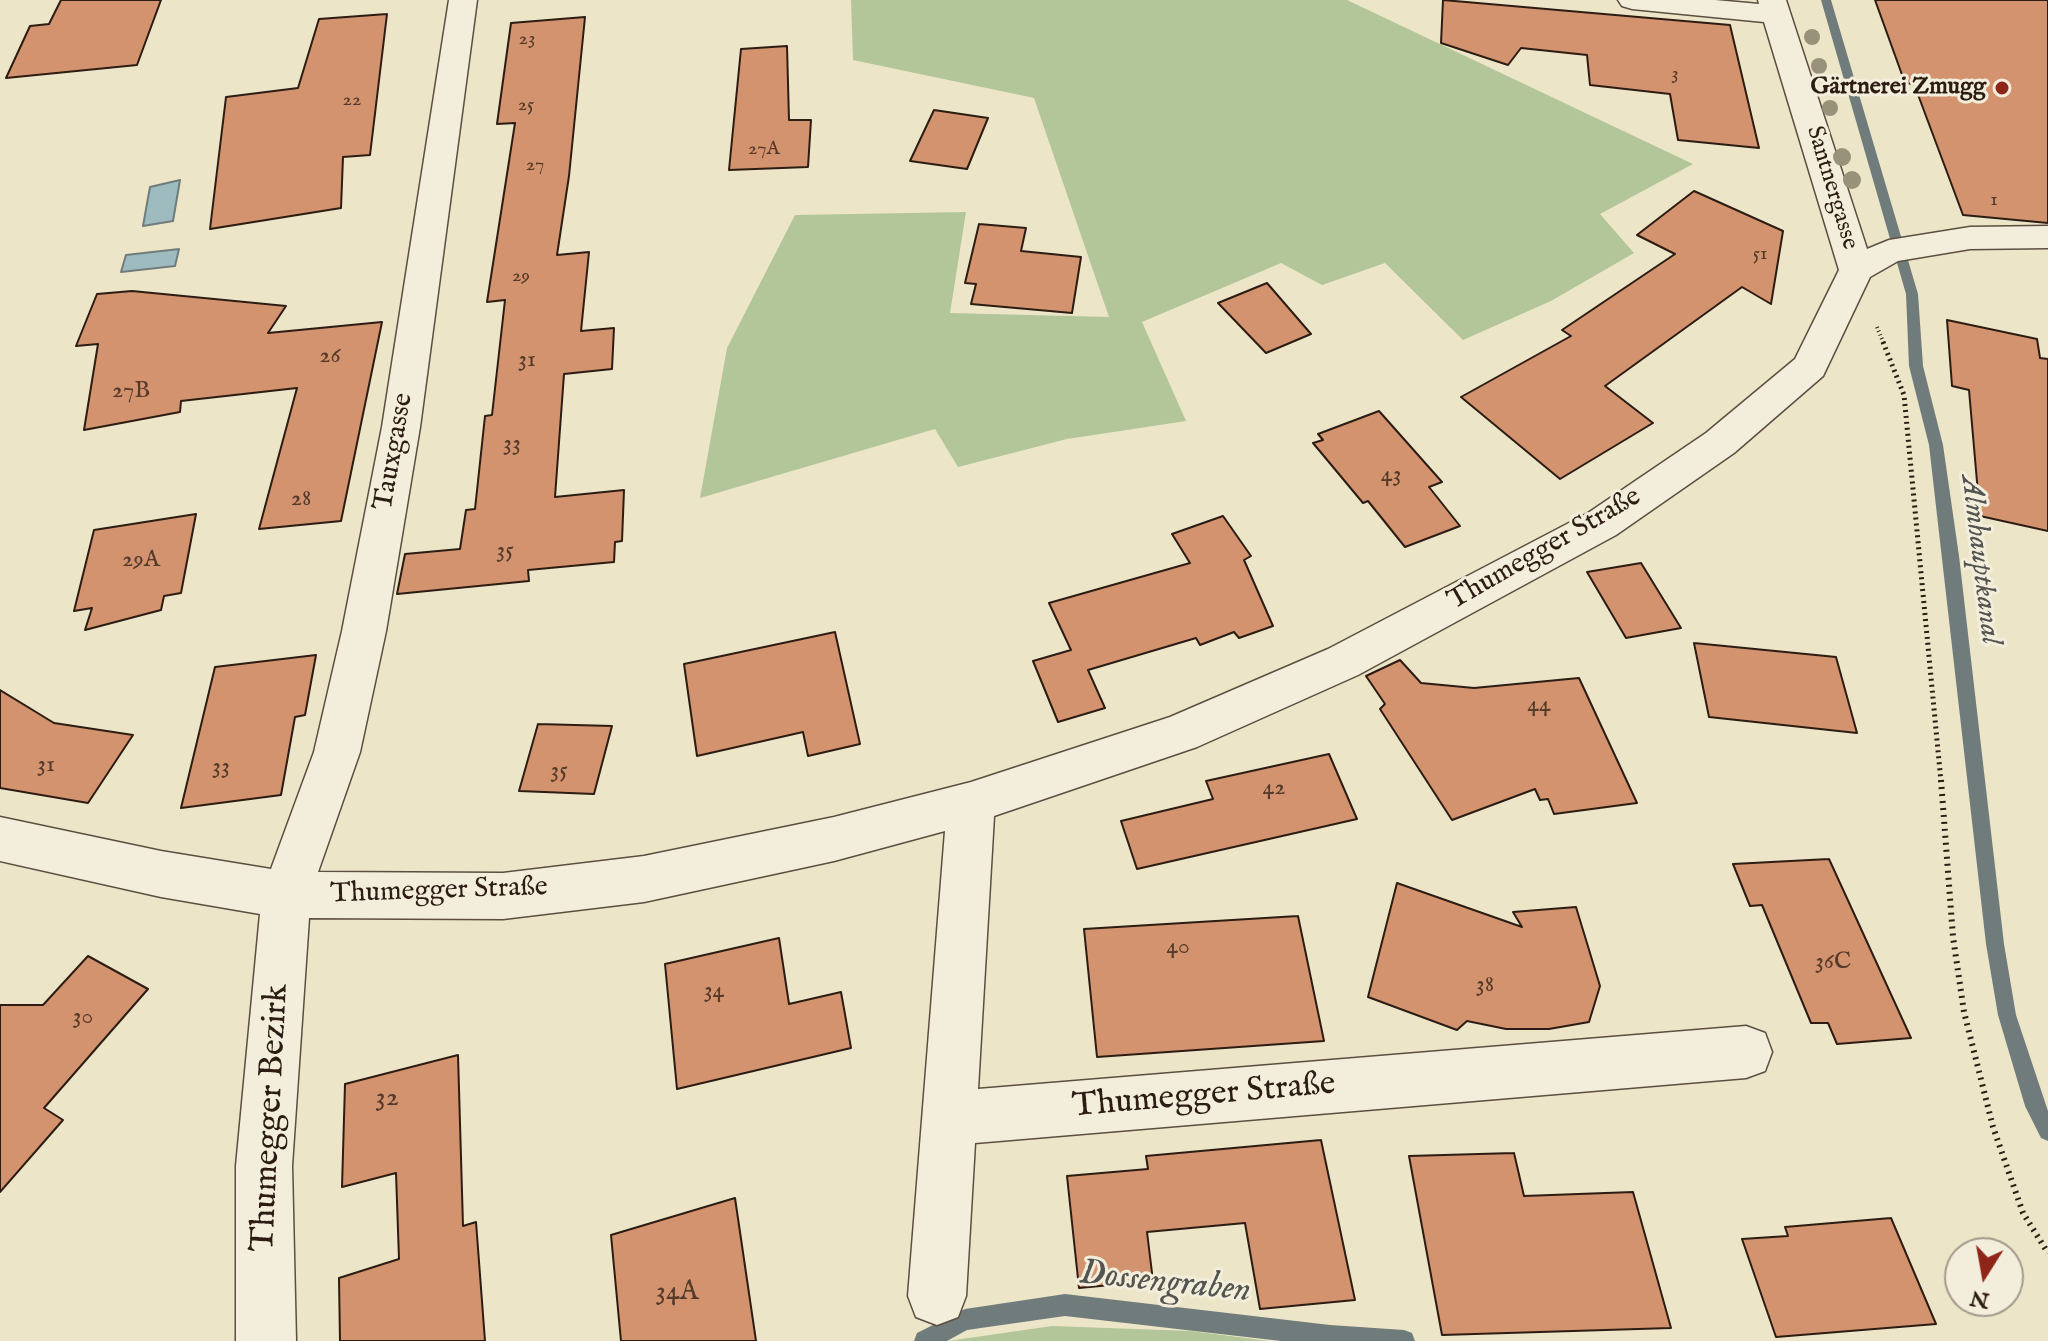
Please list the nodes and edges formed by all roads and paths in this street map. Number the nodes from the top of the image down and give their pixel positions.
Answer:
1 (463, 0) edge
2 (1632, 0) edge
3 (1774, 8) edge
4 (2048, 237) edge
5 (1888, 256) junction
6 (971, 803) junction
7 (0, 839) edge
8 (286, 895) junction
9 (1746, 1052) dead end
10 (950, 1118) junction
11 (2048, 1253) edge
12 (937, 1296) dead end
13 (266, 1341) edge

1 - 8 street, Tauxgasse
2 - 3 street, Santnergasse
3 - 5 street, Santnergasse
4 - 5 street
5 - 6 street, Thumegger Straße
5 - 11 path
6 - 8 street, Thumegger Straße
6 - 10 street
7 - 8 street, Thumegger Straße
8 - 13 street, Thumegger Bezirk
9 - 10 street, Thumegger Straße
10 - 12 street

